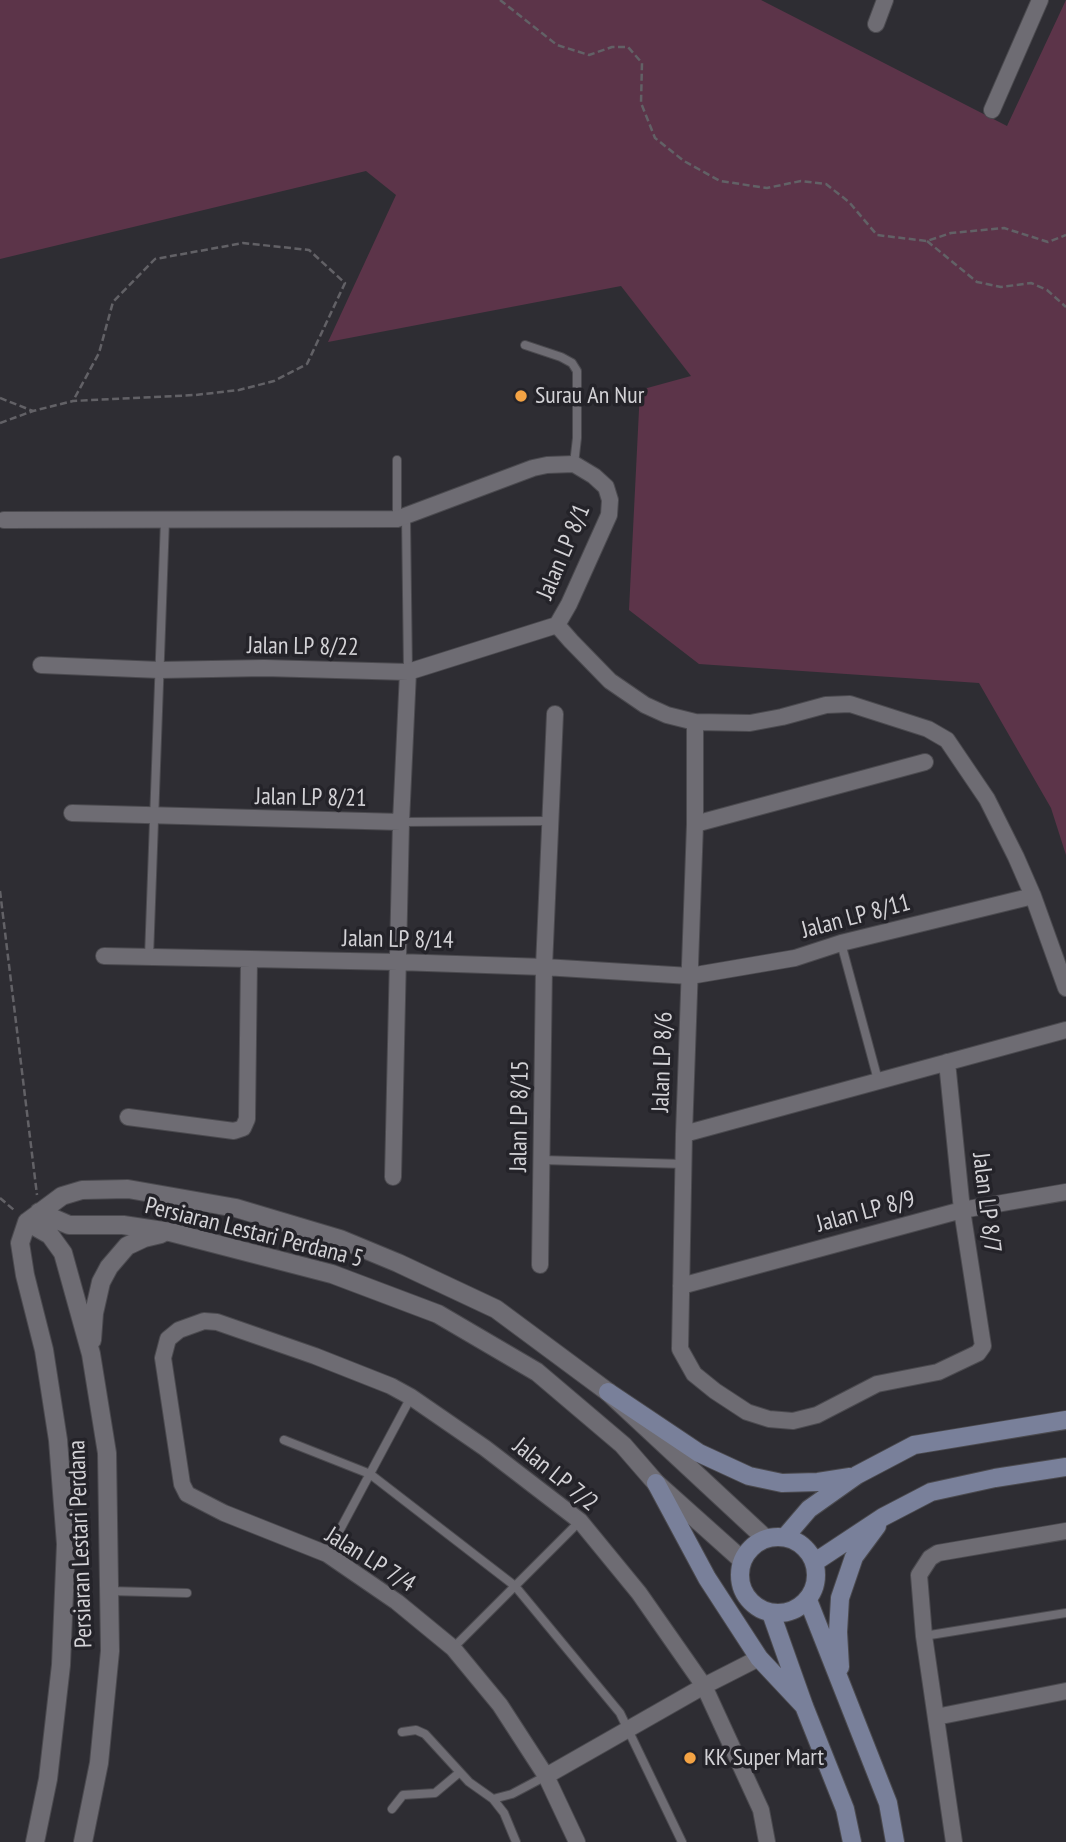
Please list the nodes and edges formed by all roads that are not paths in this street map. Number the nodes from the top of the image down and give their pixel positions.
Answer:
1 (886, 0) edge
2 (1040, 0) edge
3 (876, 24) dead end
4 (992, 110) dead end
5 (526, 345) dead end
6 (397, 460) dead end
7 (574, 464) junction
8 (401, 518) junction
9 (4, 520) dead end
10 (165, 520) junction
11 (557, 625) junction
12 (41, 665) dead end
13 (160, 670) junction
14 (408, 672) junction
15 (555, 714) dead end
16 (695, 722) junction
17 (925, 762) dead end
18 (72, 813) dead end
19 (153, 817) junction
20 (549, 821) junction
21 (401, 822) junction
22 (695, 824) junction
23 (1033, 896) junction
24 (841, 943) junction
25 (104, 956) dead end
26 (149, 957) junction
27 (249, 960) junction
28 (398, 962) junction
29 (544, 967) junction
30 (690, 976) junction
31 (1066, 988) edge
32 (1066, 1030) edge
33 (947, 1062) junction
34 (878, 1080) junction
35 (128, 1116) dead end
36 (684, 1134) junction
37 (542, 1160) junction
38 (684, 1164) junction
39 (393, 1177) dead end
40 (1066, 1192) edge
41 (962, 1210) junction
42 (33, 1217) junction
43 (170, 1232) junction
44 (540, 1265) dead end
45 (681, 1286) junction
46 (168, 1339) joint
47 (91, 1354) junction
48 (608, 1392) junction
49 (411, 1397) junction
50 (1066, 1420) edge
51 (284, 1440) dead end
52 (1066, 1467) edge
53 (370, 1474) junction
54 (857, 1475) junction
55 (656, 1483) junction
56 (883, 1517) junction
57 (580, 1521) junction
58 (1066, 1531) edge
59 (785, 1537) junction
60 (765, 1538) junction
61 (327, 1555) junction
62 (742, 1560) junction
63 (815, 1562) junction
64 (515, 1586) junction
65 (110, 1591) junction
66 (187, 1593) dead end
67 (808, 1600) junction
68 (771, 1613) junction
69 (1066, 1614) edge
70 (924, 1636) junction
71 (453, 1648) junction
72 (759, 1658) junction
73 (841, 1681) junction
74 (704, 1686) junction
75 (1066, 1691) edge
76 (803, 1706) junction
77 (936, 1717) junction
78 (628, 1731) junction
79 (402, 1732) dead end
80 (460, 1772) junction
81 (546, 1776) junction
82 (493, 1800) junction
83 (391, 1809) dead end
84 (35, 1842) edge
85 (83, 1842) edge
86 (516, 1842) edge
87 (577, 1842) edge
88 (682, 1842) edge
89 (767, 1842) edge
90 (852, 1842) edge
91 (895, 1842) edge
92 (954, 1842) edge

1 - 3 street
2 - 4 street
5 - 7 lane
6 - 8 lane
7 - 8 street, Jalan LP 8/1
7 - 11 street, Jalan LP 8/1
8 - 10 street, Jalan LP 8/1
8 - 14 lane
9 - 10 street, Jalan LP 8/1
10 - 13 lane
11 - 14 street, Jalan LP 8/22
11 - 16 street, Jalan LP 8/1
12 - 13 street, Jalan LP 8/22
13 - 14 street, Jalan LP 8/22
13 - 19 lane
14 - 21 street
15 - 20 street, Jalan LP 8/15
16 - 22 street, Jalan LP 8/6
16 - 23 street, Jalan LP 8/1
17 - 22 street
18 - 19 street, Jalan LP 8/21
19 - 21 street, Jalan LP 8/21
19 - 26 lane
20 - 21 lane, Jalan LP 8/21
20 - 29 street, Jalan LP 8/15
21 - 28 street
22 - 30 street, Jalan LP 8/6
23 - 24 street, Jalan LP 8/11
23 - 31 street, Jalan LP 8/1
24 - 30 street, Jalan LP 8/11
24 - 34 lane
25 - 26 street, Jalan LP 8/14
26 - 27 street, Jalan LP 8/14
27 - 28 street, Jalan LP 8/14
27 - 35 street
28 - 29 street, Jalan LP 8/14
28 - 39 street
29 - 30 street, Jalan LP 8/14
29 - 37 street, Jalan LP 8/15
30 - 36 street, Jalan LP 8/6
32 - 33 street, Jalan LP 8/6
33 - 34 street, Jalan LP 8/6
33 - 41 street, Jalan LP 8/7
34 - 36 street, Jalan LP 8/6
36 - 38 street
37 - 38 lane
37 - 44 street, Jalan LP 8/15
38 - 45 street
40 - 41 street, Jalan LP 8/9
41 - 45 street, Jalan LP 8/9
41 - 45 street, Jalan LP 8/7
42 - 43 street, Persiaran Lestari Perdana 5
42 - 47 street, Persiaran Lestari Perdana
42 - 48 street, Persiaran Lestari Perdana 5
42 - 84 street, Persiaran Lestari Perdana
43 - 47 street
43 - 55 street, Persiaran Lestari Perdana 5
46 - 49 street, Jalan LP 7/2
46 - 61 street, Jalan LP 7/4
47 - 65 street, Persiaran Lestari Perdana
48 - 54 main road
48 - 60 street, Persiaran Lestari Perdana 5
49 - 53 lane
49 - 57 street, Jalan LP 7/2
50 - 54 main road
51 - 53 lane
52 - 56 main road
53 - 61 lane
53 - 64 lane
54 - 59 main road
55 - 62 street, Persiaran Lestari Perdana 5
55 - 72 main road
56 - 63 main road
56 - 73 main road
57 - 64 lane
57 - 74 street, Jalan LP 7/2
58 - 70 street
59 - 60 main road
59 - 63 main road
60 - 62 main road
61 - 71 street, Jalan LP 7/4
62 - 68 main road
63 - 67 main road
64 - 71 lane
64 - 78 lane
65 - 66 lane
65 - 85 street, Persiaran Lestari Perdana
67 - 68 main road
67 - 73 main road
68 - 76 main road
69 - 70 lane
70 - 77 street
71 - 81 street, Jalan LP 7/4
72 - 74 street
72 - 76 main road
73 - 91 main road
74 - 78 street
74 - 89 street, Jalan LP 7/2
75 - 77 street
76 - 90 main road
77 - 92 street
78 - 81 street
78 - 88 lane
79 - 80 lane
80 - 82 lane
80 - 83 lane
81 - 82 lane
81 - 87 street, Jalan LP 7/4
82 - 86 lane

